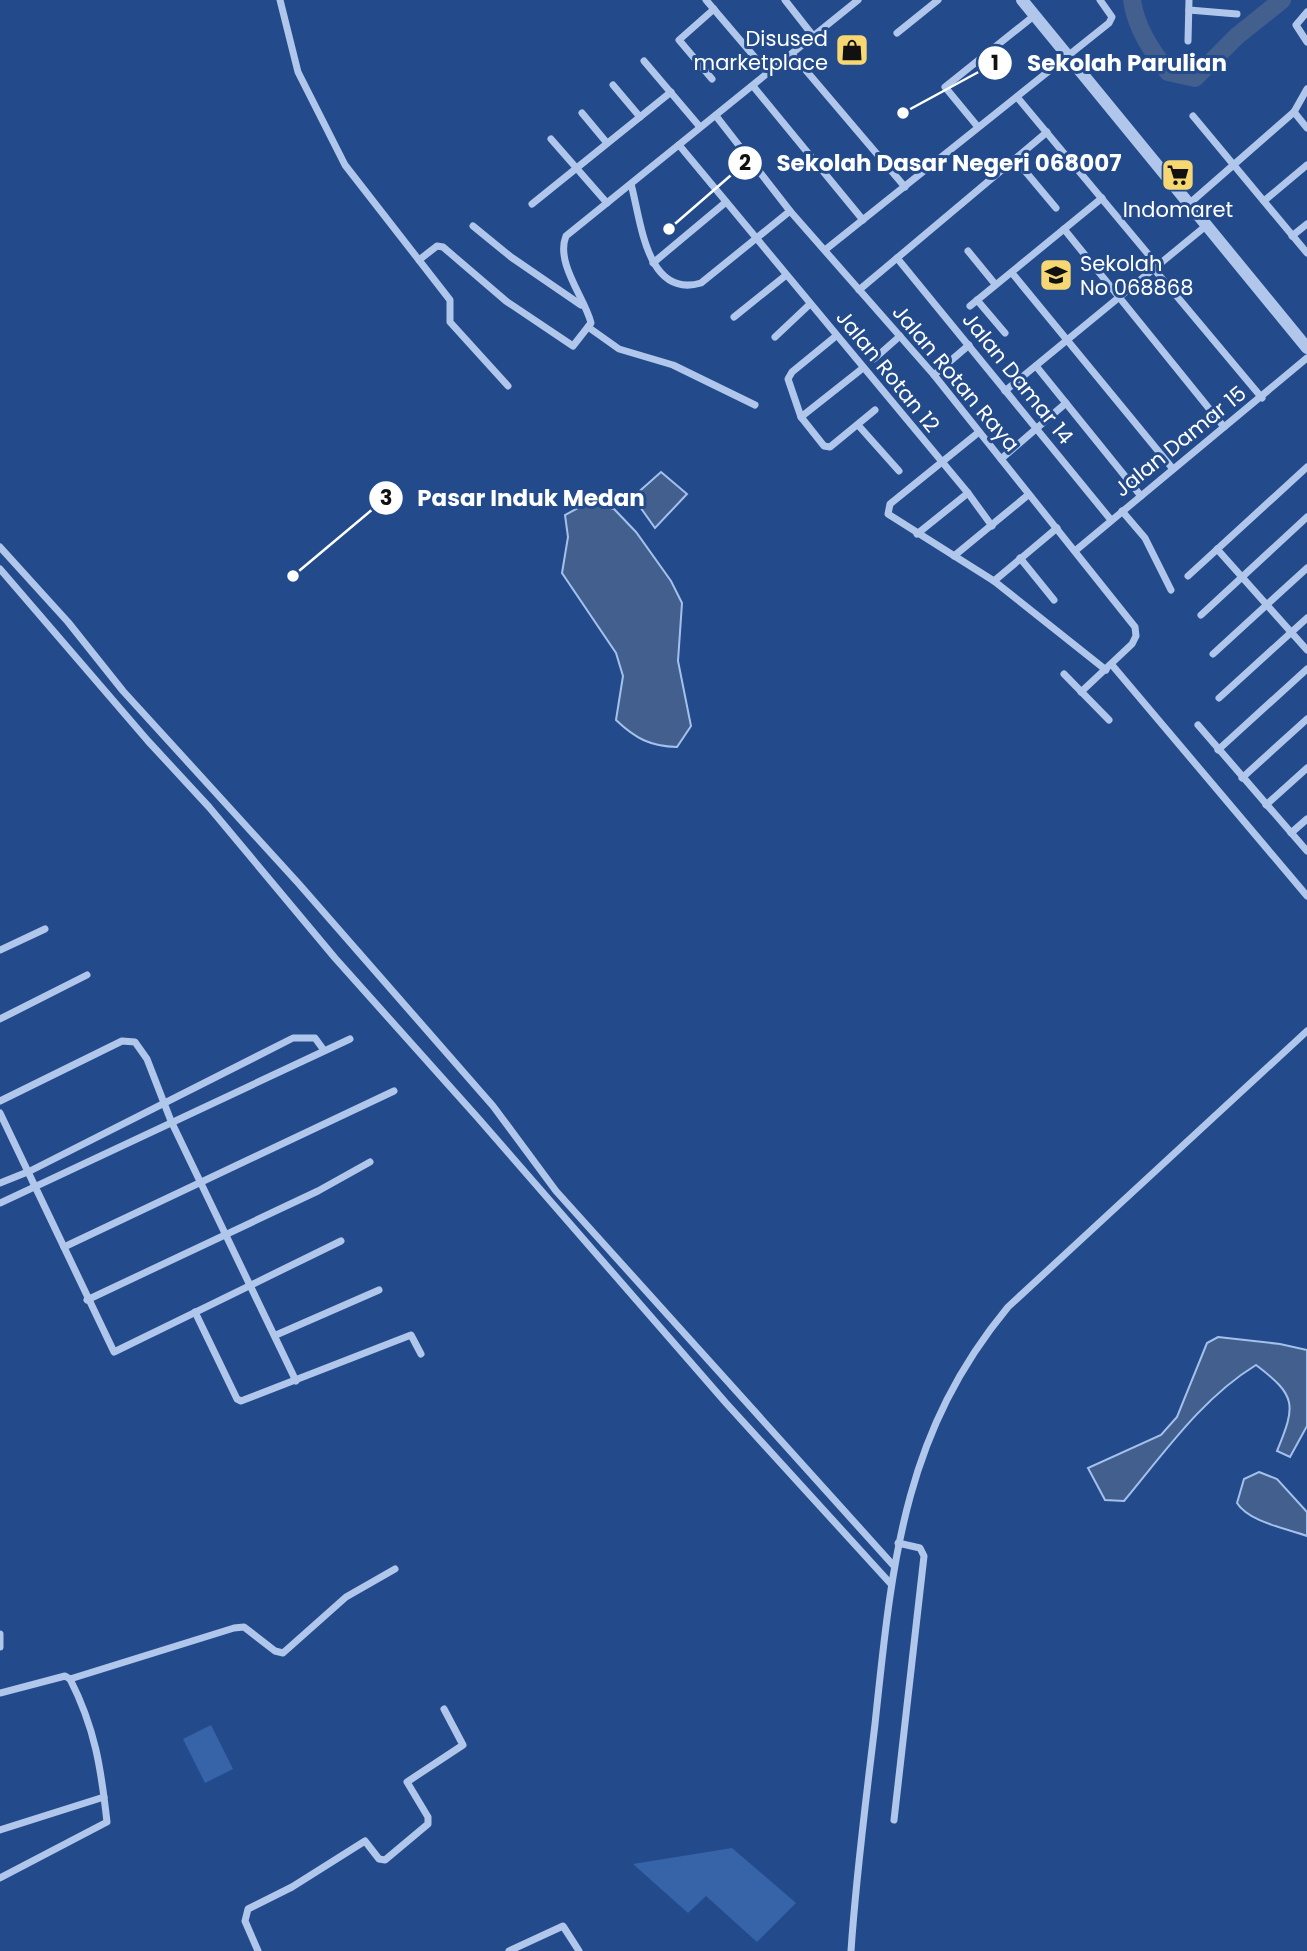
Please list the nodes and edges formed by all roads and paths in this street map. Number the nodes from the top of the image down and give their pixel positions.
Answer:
1 (281, 0) edge
2 (706, 0) edge
3 (785, 0) edge
4 (858, 0) edge
5 (938, 0) edge
6 (1022, 0) edge
7 (1100, 0) edge
8 (1189, 0) edge
9 (714, 9) junction
10 (1189, 10) junction
11 (1307, 12) edge
12 (1237, 14) dead end
13 (1035, 15) junction
14 (897, 33) dead end
15 (814, 37) junction
16 (1188, 41) dead end
17 (1307, 42) edge
18 (792, 54) junction
19 (1066, 56) junction
20 (644, 61) dead end
21 (769, 74) junction
22 (712, 79) dead end
23 (613, 85) dead end
24 (753, 86) junction
25 (1307, 89) edge
26 (671, 92) junction
27 (1017, 97) junction
28 (1294, 112) junction
29 (582, 113) dead end
30 (716, 116) junction
31 (1193, 116) dead end
32 (640, 117) junction
33 (701, 127) junction
34 (978, 127) junction
35 (1307, 128) edge
36 (1047, 132) junction
37 (551, 139) dead end
38 (607, 142) junction
39 (680, 145) junction
40 (1015, 159) junction
41 (1307, 165) edge
42 (1235, 166) junction
43 (576, 167) junction
44 (631, 184) junction
45 (905, 187) junction
46 (1102, 198) junction
47 (1264, 201) junction
48 (726, 202) junction
49 (1190, 203) junction
50 (532, 204) dead end
51 (607, 204) junction
52 (1056, 208) dead end
53 (790, 211) junction
54 (863, 220) junction
55 (1208, 224) junction
56 (1307, 224) edge
57 (473, 226) dead end
58 (1064, 229) junction
59 (1292, 236) junction
60 (755, 239) junction
61 (825, 250) junction
62 (968, 251) dead end
63 (1307, 253) edge
64 (897, 258) junction
65 (419, 260) junction
66 (653, 263) junction
67 (1156, 268) junction
68 (1012, 273) junction
69 (785, 276) junction
70 (995, 284) junction
71 (859, 290) junction
72 (1120, 299) junction
73 (977, 300) junction
74 (810, 304) junction
75 (582, 306) junction
76 (970, 306) dead end
77 (734, 317) dead end
78 (588, 327) junction
79 (1005, 333) dead end
80 (836, 336) junction
81 (900, 336) junction
82 (775, 337) dead end
83 (1068, 341) junction
84 (970, 345) junction
85 (1307, 348) edge
86 (1307, 358) edge
87 (874, 359) dead end
88 (1036, 366) junction
89 (863, 369) junction
90 (934, 375) junction
91 (508, 386) dead end
92 (1004, 391) junction
93 (1262, 398) junction
94 (1066, 403) junction
95 (755, 405) dead end
96 (875, 410) dead end
97 (801, 417) junction
98 (858, 425) junction
99 (1224, 427) junction
100 (1036, 429) junction
101 (979, 432) junction
102 (1001, 459) junction
103 (942, 464) junction
104 (1307, 467) edge
105 (1172, 469) junction
106 (899, 471) dead end
107 (968, 493) junction
108 (1028, 495) junction
109 (1141, 496) junction
110 (1122, 511) junction
111 (1307, 517) edge
112 (1111, 520) junction
113 (992, 526) junction
114 (1057, 528) junction
115 (917, 534) junction
116 (0, 547) edge
117 (1217, 550) junction
118 (1074, 551) junction
119 (954, 556) junction
120 (1020, 558) junction
121 (1307, 568) edge
122 (0, 569) edge
123 (1188, 576) dead end
124 (1242, 578) junction
125 (994, 580) junction
126 (1171, 590) dead end
127 (1054, 600) dead end
128 (1267, 604) junction
129 (1200, 615) dead end
130 (1307, 618) edge
131 (1291, 632) junction
132 (1307, 650) edge
133 (1213, 654) dead end
134 (1109, 668) junction
135 (1307, 669) edge
136 (1065, 674) dead end
137 (1081, 692) junction
138 (1219, 698) dead end
139 (1307, 719) edge
140 (1109, 720) dead end
141 (1198, 725) dead end
142 (1218, 750) junction
143 (1307, 768) edge
144 (1242, 778) junction
145 (1266, 805) junction
146 (1307, 819) edge
147 (1291, 834) junction
148 (1307, 851) edge
149 (1307, 895) edge
150 (45, 929) dead end
151 (0, 950) edge
152 (87, 975) dead end
153 (0, 1019) edge
154 (1307, 1031) edge
155 (350, 1039) dead end
156 (323, 1049) junction
157 (394, 1091) dead end
158 (0, 1101) edge
159 (164, 1101) junction
160 (493, 1106) junction
161 (0, 1113) edge
162 (478, 1118) junction
163 (171, 1121) junction
164 (370, 1162) dead end
165 (30, 1171) junction
166 (201, 1182) junction
167 (0, 1183) edge
168 (36, 1185) junction
169 (0, 1203) edge
170 (224, 1235) junction
171 (341, 1241) dead end
172 (64, 1247) junction
173 (248, 1284) junction
174 (379, 1290) dead end
175 (87, 1300) junction
176 (195, 1312) junction
177 (682, 1330) junction
178 (276, 1335) junction
179 (671, 1340) junction
180 (421, 1354) dead end
181 (296, 1381) junction
182 (898, 1543) junction
183 (893, 1565) junction
184 (395, 1569) dead end
185 (890, 1583) junction
186 (0, 1634) edge
187 (0, 1647) edge
188 (70, 1679) junction
189 (0, 1693) edge
190 (444, 1710) dead end
191 (104, 1797) junction
192 (894, 1820) dead end
193 (0, 1830) edge
194 (0, 1878) edge
195 (258, 1951) edge
196 (509, 1951) edge
197 (579, 1951) edge
198 (851, 1951) edge

1 - 65 street
2 - 9 street
3 - 15 street
4 - 15 street
5 - 14 street
6 - 13 street
7 - 19 street
8 - 10 street
9 - 21 street
9 - 22 street
10 - 12 street
10 - 16 street
11 - 17 street
13 - 19 street
13 - 34 street
15 - 18 street
18 - 21 street
18 - 45 street
19 - 27 street
19 - 49 street
20 - 26 street
21 - 24 street
23 - 32 street
24 - 30 street
24 - 54 street
25 - 28 street
26 - 32 street
26 - 33 street
27 - 34 street
27 - 36 street
28 - 35 street
28 - 42 street
29 - 38 street
30 - 33 street
30 - 53 street, Jalan Rotan Raya
31 - 42 street
32 - 38 street
33 - 39 street
34 - 45 street
36 - 40 street
36 - 46 street
37 - 43 street
38 - 43 street
39 - 44 street
39 - 48 street, Jalan Rotan 12
40 - 52 street
40 - 64 street
41 - 47 street
42 - 47 street
42 - 49 street
43 - 50 street
43 - 51 street
44 - 51 street
44 - 66 street
45 - 54 street
46 - 58 street
46 - 67 street
47 - 59 street
48 - 60 street, Jalan Rotan 12
48 - 66 street
49 - 55 street
51 - 75 street
53 - 60 street
53 - 61 street, Jalan Rotan Raya
54 - 61 street
55 - 67 street
55 - 85 street
56 - 59 street
57 - 75 street
58 - 68 street
58 - 72 street
59 - 63 street
60 - 66 street
60 - 69 street, Jalan Rotan 12
61 - 71 street, Jalan Rotan Raya
62 - 70 street
64 - 71 street
64 - 84 street, Jalan Damar 14
65 - 78 street
65 - 91 street
67 - 72 street
67 - 93 street
68 - 70 street
68 - 83 street
69 - 74 street, Jalan Rotan 12
69 - 77 street
70 - 73 street
71 - 81 street, Jalan Rotan Raya
72 - 83 street
72 - 99 street
73 - 76 street
73 - 79 street
74 - 80 street, Jalan Rotan 12
74 - 82 street
75 - 78 street
78 - 95 street
80 - 89 street, Jalan Rotan 12
80 - 97 street
81 - 87 street
81 - 90 street, Jalan Rotan Raya
83 - 88 street
83 - 105 street
84 - 90 street
84 - 92 street, Jalan Damar 14
86 - 93 street, Jalan Damar 15
88 - 92 street
88 - 94 street
89 - 97 street
89 - 103 street, Jalan Rotan 12
90 - 101 street, Jalan Rotan Raya
92 - 100 street, Jalan Damar 14
93 - 99 street, Jalan Damar 15
94 - 100 street
94 - 109 street
96 - 98 street
97 - 98 street
98 - 106 street
99 - 105 street, Jalan Damar 15
100 - 102 street
100 - 112 street, Jalan Damar 14
101 - 102 street, Jalan Rotan Raya
101 - 103 street
102 - 108 street, Jalan Rotan Raya
103 - 107 street, Jalan Rotan 12
103 - 115 street
104 - 117 street
105 - 109 street, Jalan Damar 15
107 - 113 street, Jalan Rotan 12
107 - 115 street
108 - 113 street
108 - 114 street, Jalan Rotan Raya
109 - 110 street, Jalan Damar 15
110 - 112 street, Jalan Damar 15
110 - 126 street
111 - 124 street
112 - 118 street, Jalan Damar 15
113 - 119 street
114 - 118 street, Jalan Rotan Raya
114 - 120 street
115 - 119 street
116 - 160 street
117 - 123 street
117 - 124 street
118 - 134 street, Jalan Rotan Raya
119 - 125 street
120 - 125 street
120 - 127 street
121 - 128 street
122 - 162 street
124 - 128 street
124 - 129 street
125 - 134 street
128 - 131 street
128 - 133 street
130 - 131 street
131 - 132 street
131 - 138 street
134 - 137 street, Jalan Rotan Raya
134 - 149 street
135 - 142 street
136 - 137 street
137 - 140 street
139 - 144 street
141 - 142 street
142 - 144 street
143 - 145 street
144 - 145 street
145 - 147 street
146 - 147 street
147 - 148 street
150 - 151 street
152 - 153 street
154 - 182 street
155 - 156 street
156 - 159 street
156 - 163 street
157 - 166 street
158 - 159 street
159 - 163 street
159 - 165 street
160 - 162 street
160 - 177 street
161 - 165 street
162 - 179 street
163 - 166 street
163 - 168 street
164 - 170 street
165 - 167 street
165 - 168 street
166 - 170 street
166 - 172 street
168 - 169 street
168 - 172 street
170 - 173 street
170 - 175 street
171 - 173 street
172 - 175 street
173 - 176 street
173 - 178 street
174 - 178 street
175 - 176 street
176 - 181 street
177 - 179 street
177 - 183 street
178 - 181 street
179 - 185 street
180 - 181 street
182 - 183 street
182 - 192 street
183 - 185 street
184 - 188 street
185 - 198 street
186 - 187 street
188 - 189 street
188 - 191 street
190 - 195 street
191 - 193 street
191 - 194 street
196 - 197 street

